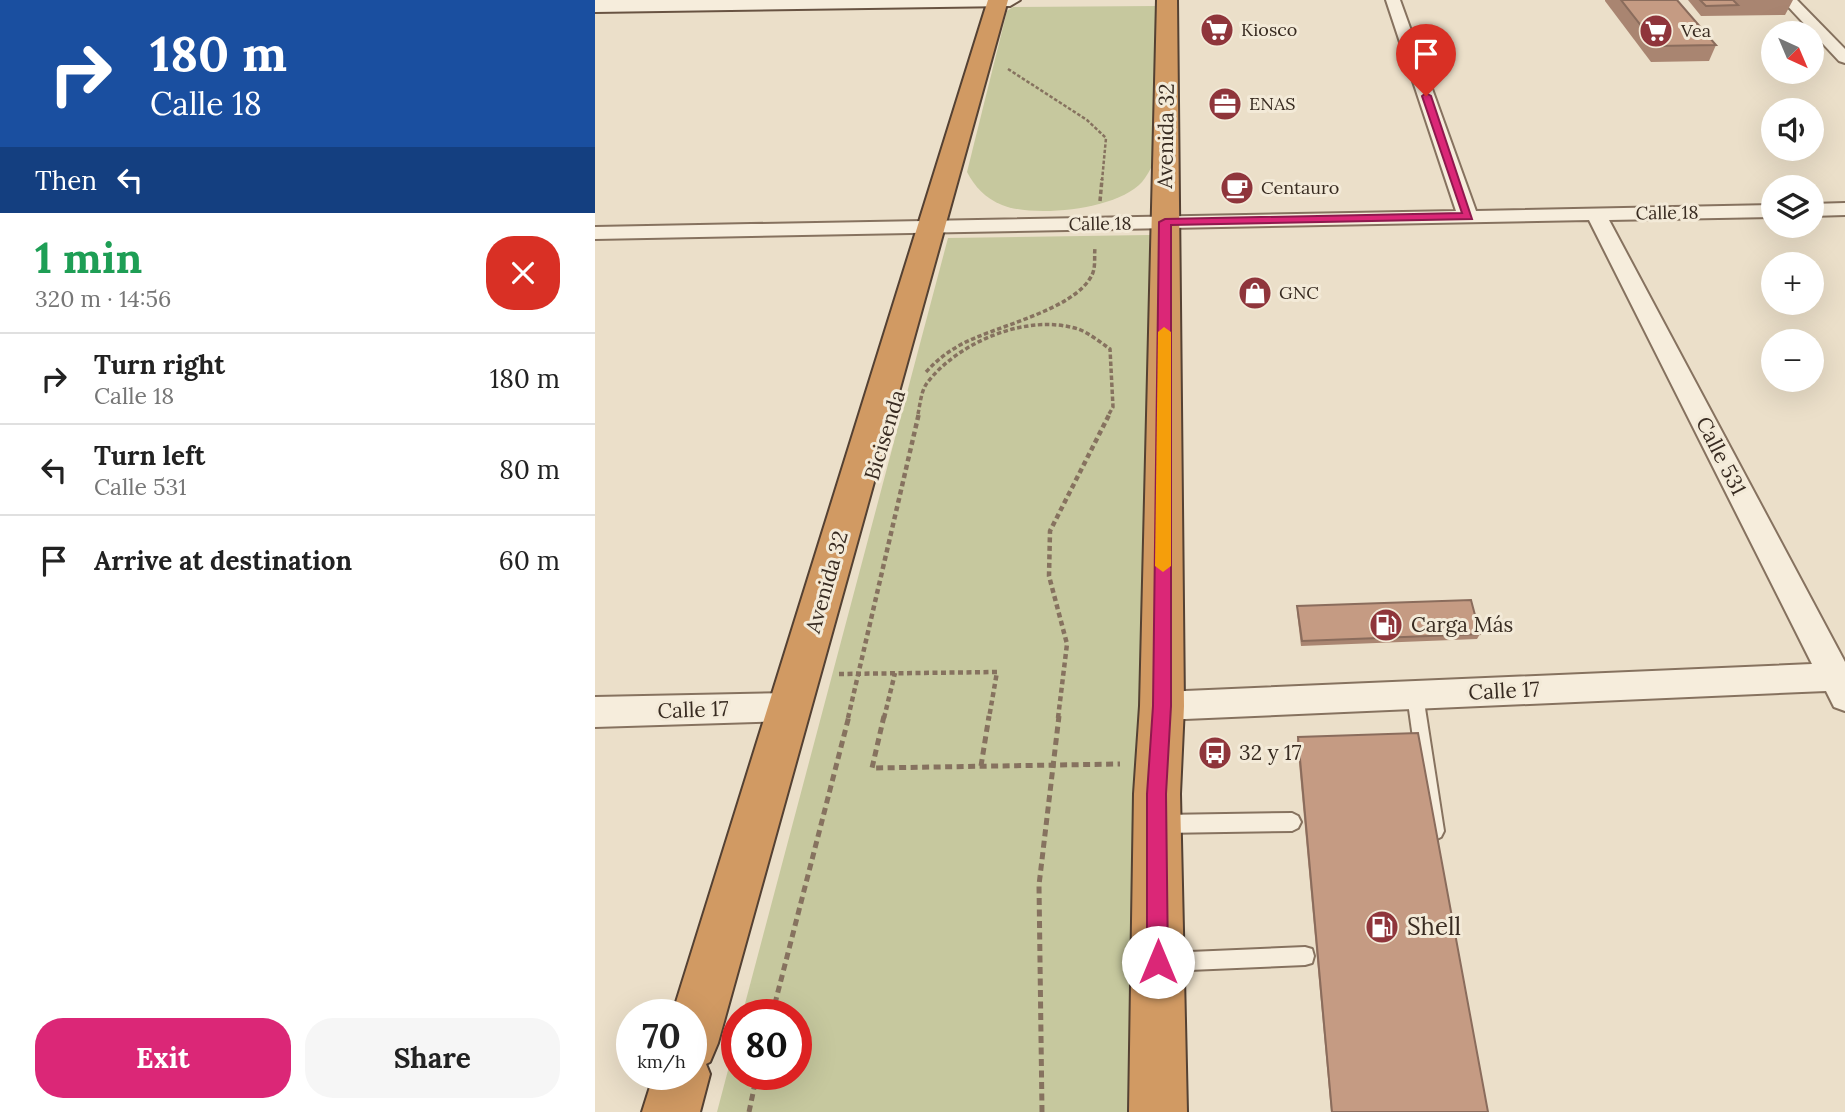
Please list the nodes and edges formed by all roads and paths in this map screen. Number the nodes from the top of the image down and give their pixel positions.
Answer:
1 (998, 0) edge
2 (1010, 0) edge
3 (1167, 0) edge
4 (1393, 0) edge
5 (1789, 0) edge
6 (596, 3) edge
7 (1845, 58) edge
8 (1005, 59) dead end
9 (1845, 209) edge
10 (1824, 210) edge
11 (1761, 211) edge
12 (1596, 214) junction
13 (1468, 216) junction
14 (1165, 222) junction
15 (1098, 224) junction
16 (931, 227) junction
17 (595, 233) edge
18 (918, 385) dead end
19 (837, 661) dead end
20 (895, 673) junction
21 (860, 674) junction
22 (1841, 683) edge
23 (1415, 695) junction
24 (1162, 706) junction
25 (790, 707) junction
26 (595, 712) edge
27 (1158, 764) junction
28 (1054, 765) junction
29 (981, 766) junction
30 (1292, 822) dead end
31 (1414, 822) edge
32 (1434, 822) junction
33 (1157, 824) junction
34 (1438, 847) edge
35 (1305, 956) dead end
36 (1158, 962) junction
37 (704, 999) edge
38 (776, 999) edge
39 (677, 1090) edge
40 (754, 1090) edge
41 (671, 1112) edge
42 (749, 1112) edge
43 (1042, 1112) edge
44 (1159, 1112) edge

1 - 2 main road
1 - 6 main road
1 - 16 highway, Avenida 32
3 - 14 highway, Avenida 32
4 - 13 street
5 - 7 street
8 - 15 path, Bicisenda
9 - 10 street
11 - 12 street, Calle 18
12 - 13 street, Calle 18
12 - 22 street, Calle 531
13 - 14 street, Calle 18
14 - 15 street, Calle 18
14 - 24 highway, Avenida 32
15 - 16 street, Calle 18
15 - 18 path, Bicisenda
16 - 17 street, Calle 18
16 - 25 highway, Avenida 32
19 - 21 path
20 - 21 path
20 - 29 path
20 - 29 path
21 - 28 path
21 - 38 path
22 - 23 street, Calle 17
23 - 24 street, Calle 17
23 - 32 lane
24 - 27 highway, Avenida 32
25 - 26 street, Calle 17
25 - 37 highway, Avenida 32
27 - 28 path
27 - 33 highway, Avenida 32
28 - 29 path
28 - 43 path
30 - 33 lane
31 - 32 lane
32 - 34 lane
33 - 36 highway, Avenida 32
35 - 36 lane
36 - 44 highway, Avenida 32
39 - 41 highway
40 - 42 path

